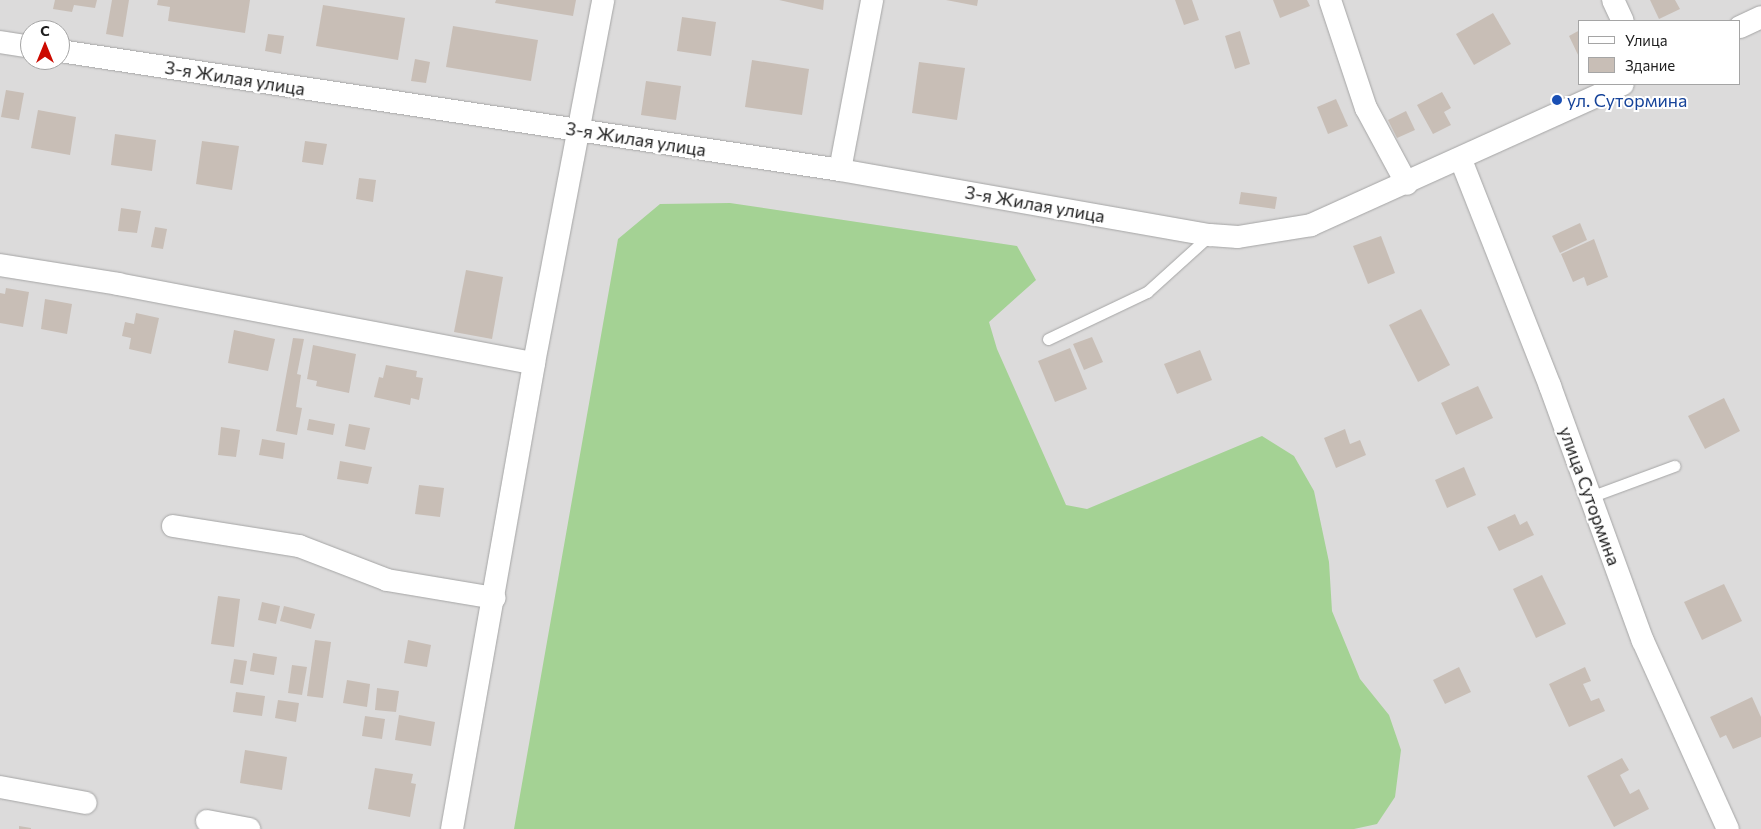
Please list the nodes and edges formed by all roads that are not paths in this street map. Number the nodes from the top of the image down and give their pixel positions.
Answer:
1 (603, 0) edge
2 (872, 0) edge
3 (1330, 0) edge
4 (1613, 0) edge
5 (1761, 17) edge
6 (1623, 20) edge
7 (1741, 27) edge
8 (0, 42) edge
9 (20, 45) edge
10 (70, 53) edge
11 (1621, 85) edge
12 (577, 130) junction
13 (1460, 160) junction
14 (840, 170) junction
15 (1407, 184) junction
16 (1210, 235) junction
17 (0, 265) edge
18 (1048, 339) dead end
19 (534, 362) junction
20 (1674, 466) dead end
21 (1590, 497) junction
22 (173, 526) dead end
23 (494, 598) junction
24 (0, 786) edge
25 (86, 803) dead end
26 (207, 821) dead end
27 (249, 829) edge
28 (452, 829) edge
29 (1728, 829) edge

1 - 12 street
2 - 14 street
3 - 15 street
4 - 6 street
5 - 7 street
8 - 9 street
10 - 12 street, 3-я Жилая улица
11 - 13 street
12 - 14 street, 3-я Жилая улица
12 - 19 street
13 - 15 street
13 - 21 street, улица Сутормина
14 - 16 street, 3-я Жилая улица
15 - 16 street
16 - 18 lane
17 - 19 street
19 - 23 street
20 - 21 lane
21 - 29 street, улица Сутормина
22 - 23 street
23 - 28 street
24 - 25 street
26 - 27 street

